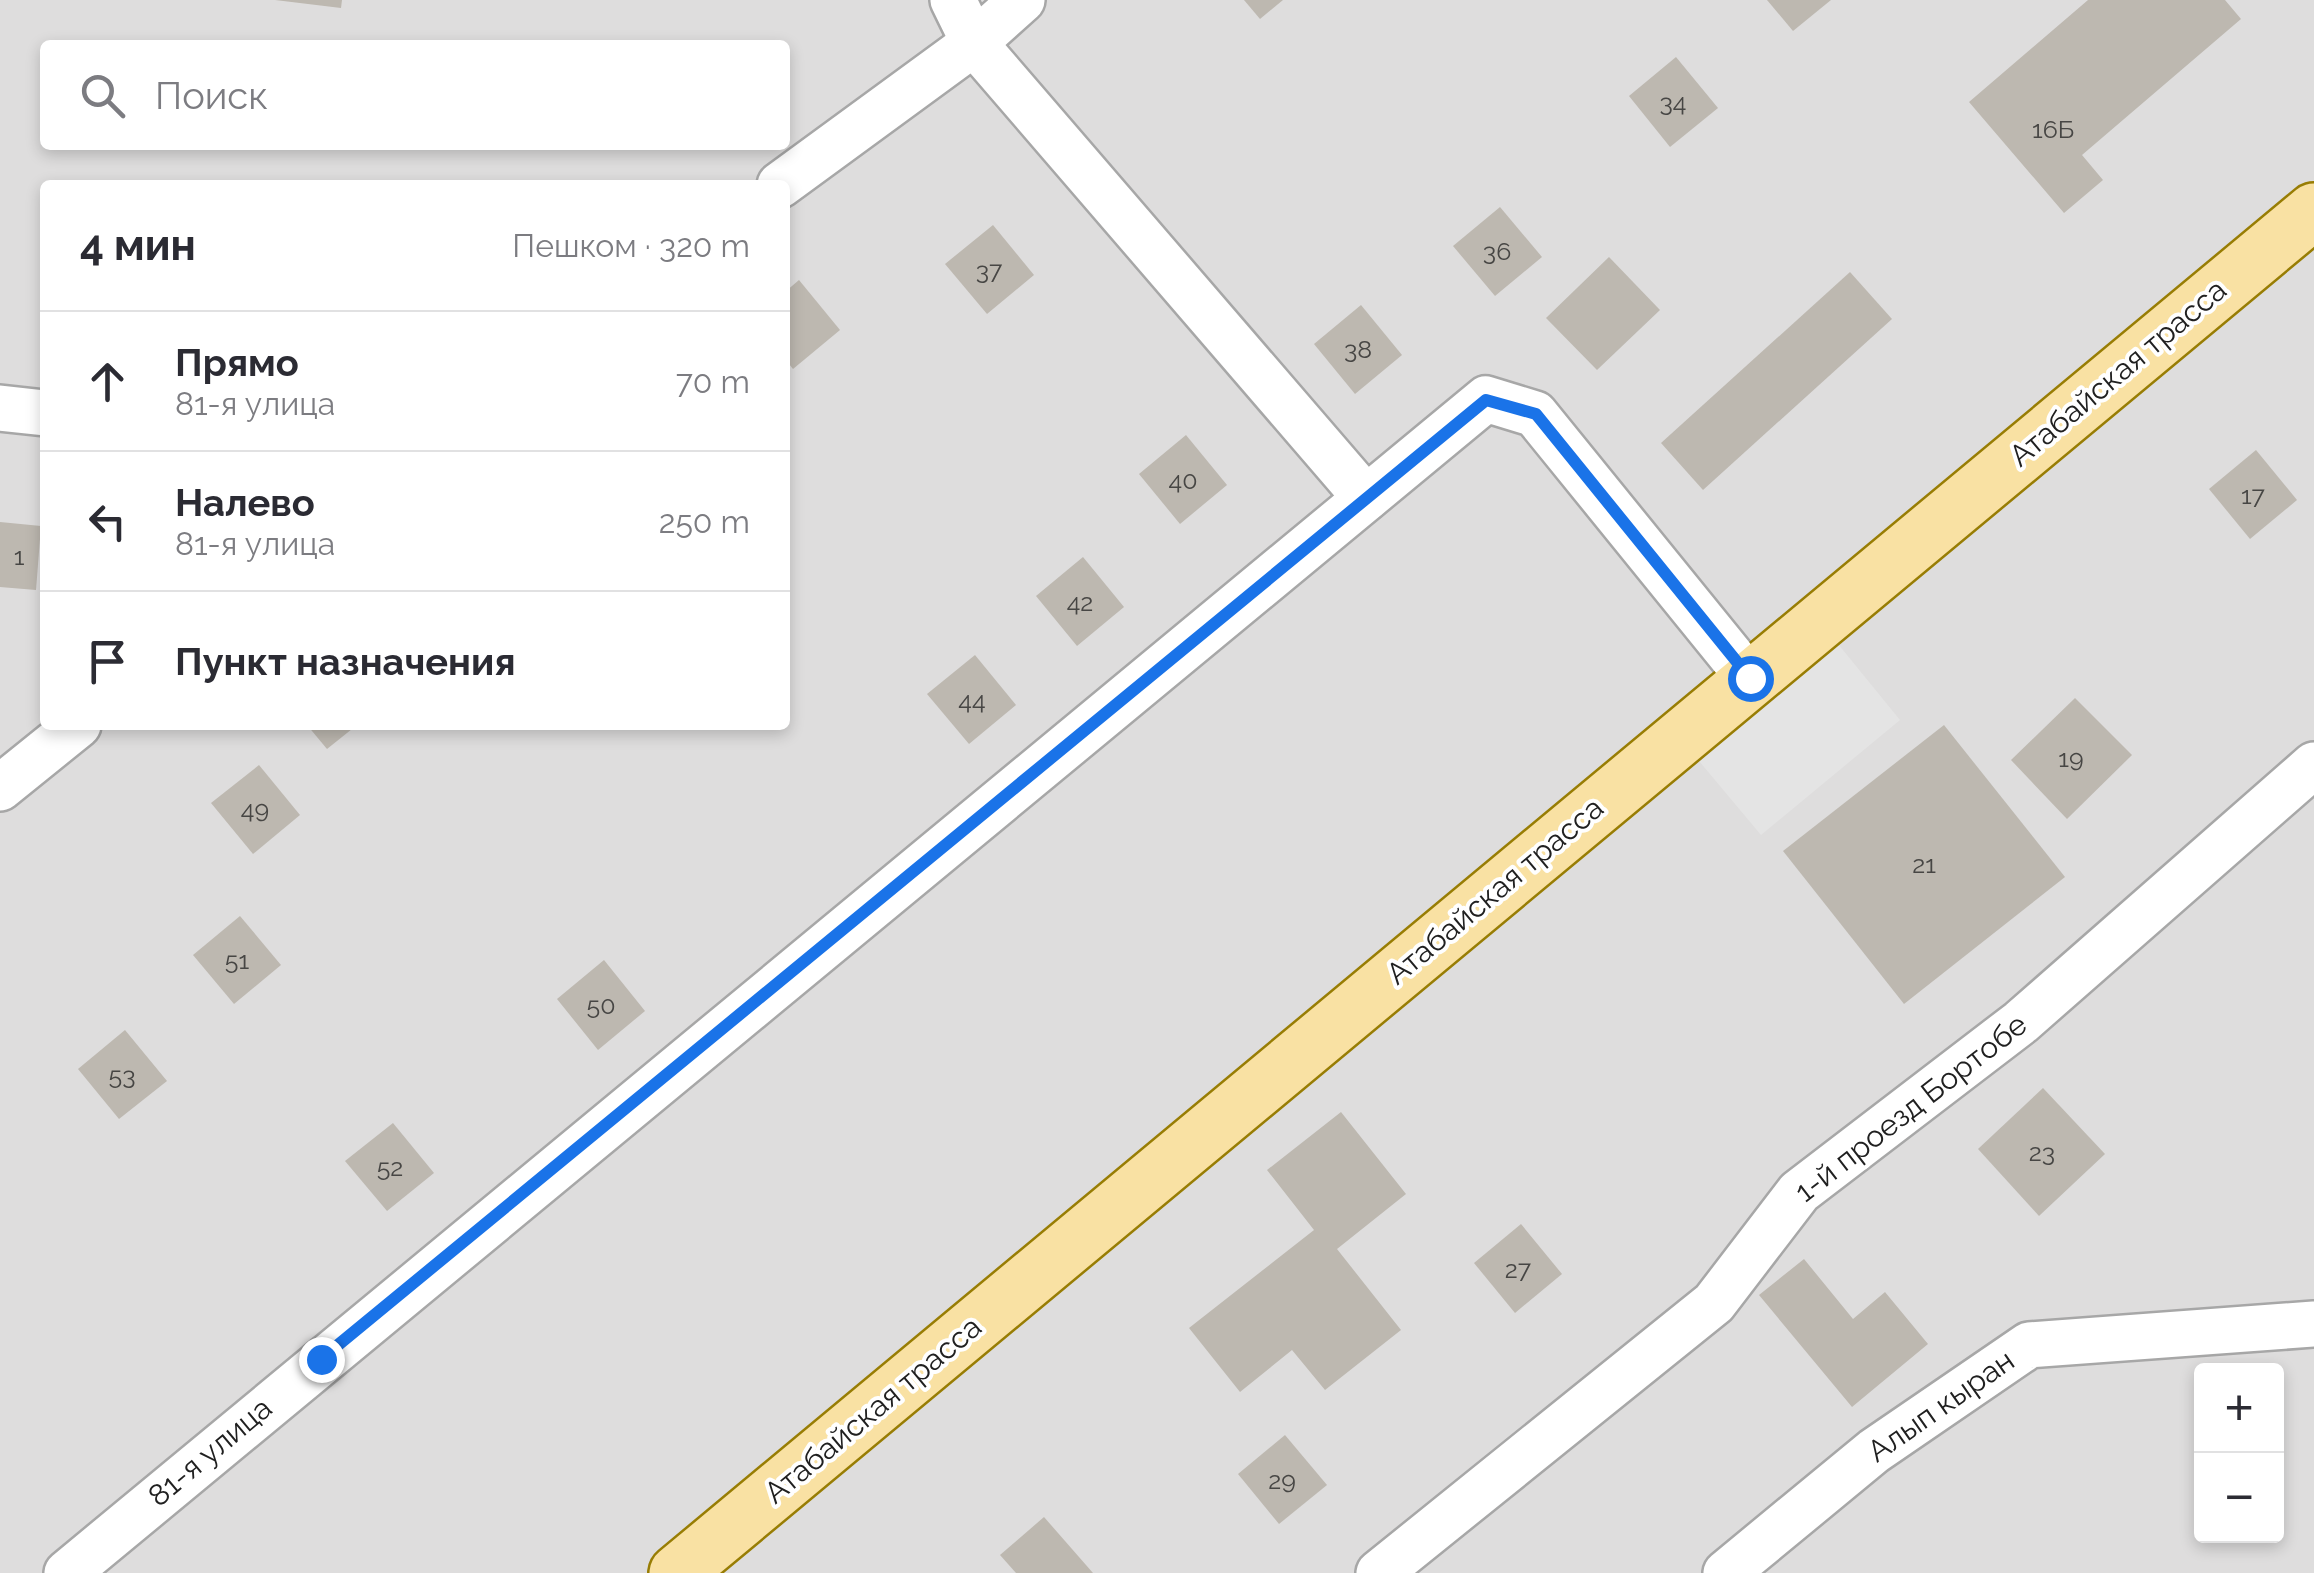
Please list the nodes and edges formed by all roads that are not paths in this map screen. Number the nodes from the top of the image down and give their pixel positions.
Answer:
1 (953, 0) edge
2 (1022, 0) edge
3 (974, 43) junction
4 (787, 180) edge
5 (2314, 211) edge
6 (0, 408) edge
7 (40, 412) edge
8 (1366, 498) junction
9 (1750, 678) junction
10 (72, 730) edge
11 (2314, 765) edge
12 (0, 788) edge
13 (2314, 1324) edge
14 (67, 1573) edge
15 (677, 1573) edge
16 (1379, 1573) edge
17 (1726, 1573) edge

1 - 3 street
2 - 3 street
3 - 4 street
3 - 8 street
5 - 9 main road, Атабайская трасса
6 - 7 street
8 - 9 street, 81-я улица
8 - 14 street, 81-я улица
9 - 15 main road, Атабайская трасса
10 - 12 street
11 - 16 street, 1-й проезд Бортобе
13 - 17 street, Алып кыран

